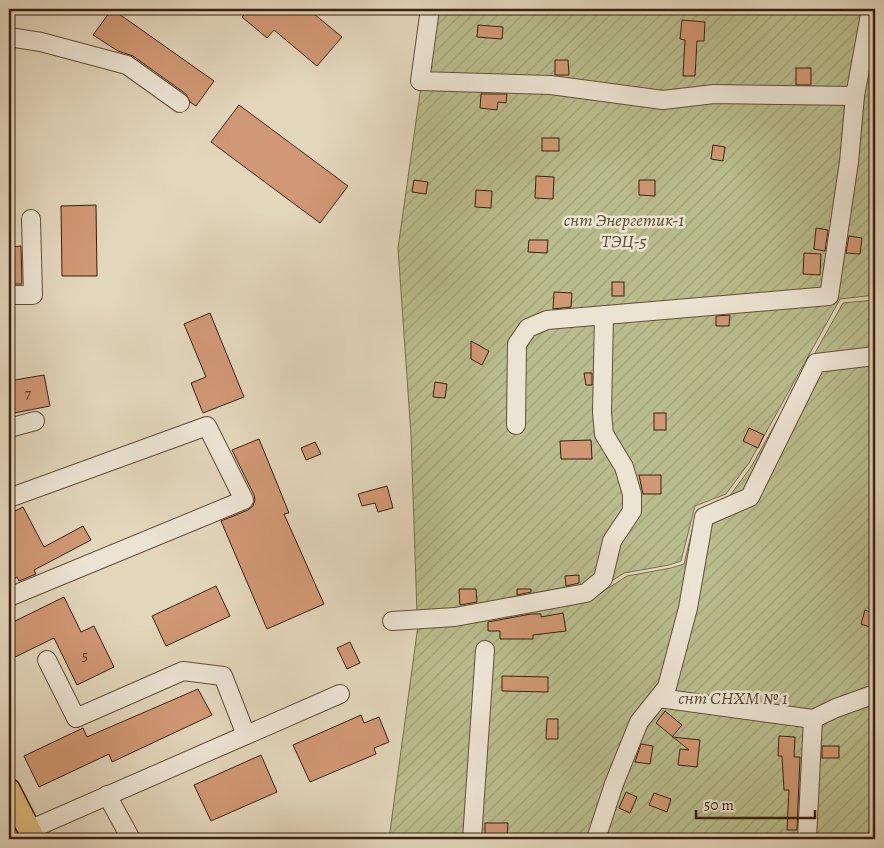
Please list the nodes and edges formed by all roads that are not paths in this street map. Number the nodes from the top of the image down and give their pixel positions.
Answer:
1 (430, 9) edge
2 (871, 9) edge
3 (9, 37) edge
4 (855, 96) junction
5 (180, 103) dead end
6 (31, 219) dead end
7 (9, 295) edge
8 (604, 315) junction
9 (875, 356) edge
10 (35, 421) dead end
11 (516, 425) dead end
12 (9, 428) edge
13 (9, 498) edge
14 (9, 597) edge
15 (392, 620) dead end
16 (485, 650) dead end
17 (47, 660) dead end
18 (340, 694) dead end
19 (875, 694) edge
20 (659, 698) junction
21 (814, 720) junction
22 (246, 735) junction
23 (9, 790) edge
24 (107, 795) junction
25 (32, 834) edge
26 (131, 839) edge
27 (472, 839) edge
28 (596, 839) edge
29 (807, 839) edge

1 - 4 lane
2 - 4 lane
3 - 5 lane
4 - 8 lane
6 - 7 lane
8 - 11 lane
8 - 15 lane
9 - 20 lane
10 - 12 lane
13 - 14 lane
16 - 27 lane
17 - 22 lane
18 - 22 lane
19 - 21 lane
20 - 21 lane
20 - 28 lane
21 - 29 lane
22 - 24 lane
23 - 25 main road
24 - 25 lane
24 - 26 lane

